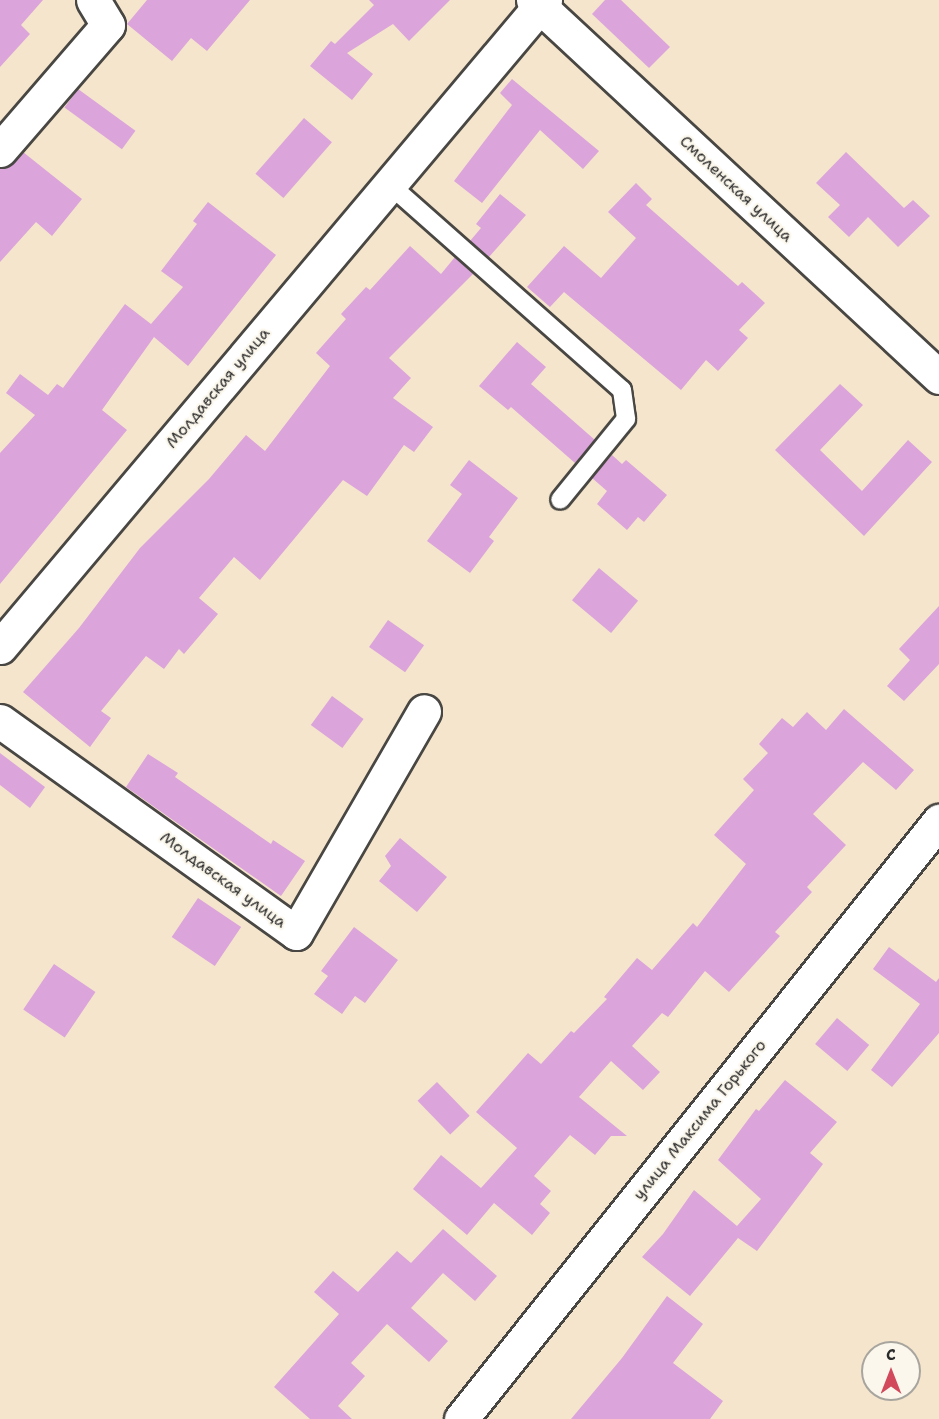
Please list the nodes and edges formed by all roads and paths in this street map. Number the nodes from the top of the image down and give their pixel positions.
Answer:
1 (93, 0) edge
2 (539, 2) edge
3 (0, 150) edge
4 (390, 184) junction
5 (939, 377) edge
6 (560, 500) dead end
7 (0, 647) edge
8 (424, 711) dead end
9 (0, 721) edge
10 (939, 820) edge
11 (461, 1419) edge

1 - 3 street
2 - 4 street, Молдавская улица
2 - 5 street, Смоленская улица
4 - 6 lane
4 - 7 street, Молдавская улица
8 - 9 street, Молдавская улица
10 - 11 street, улица Максима Горького

